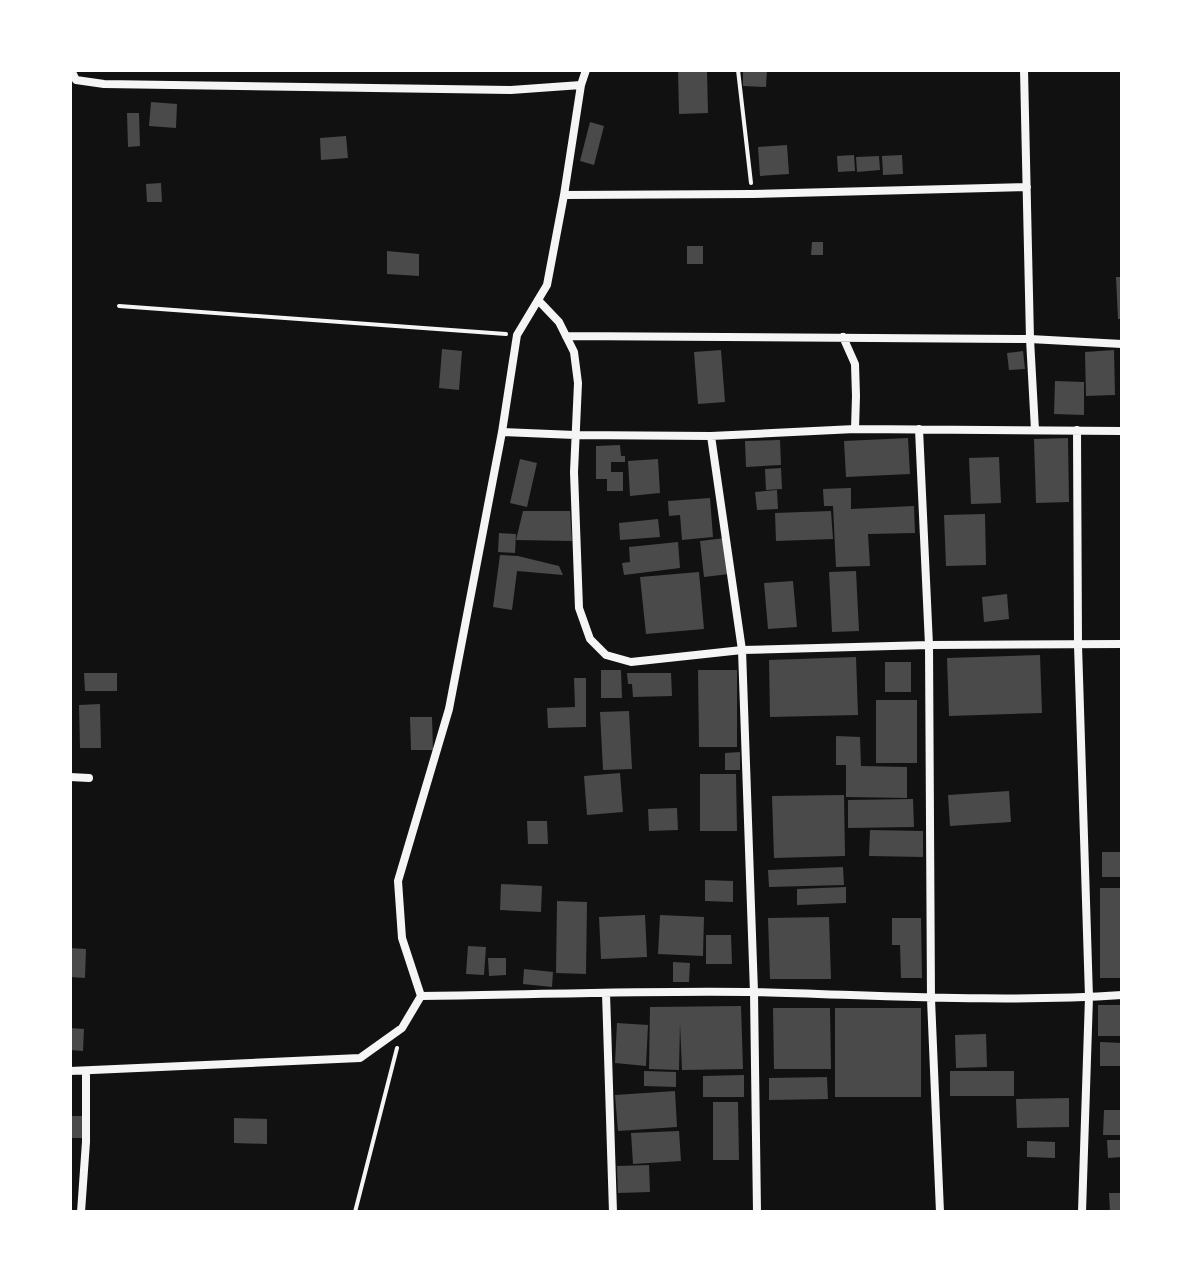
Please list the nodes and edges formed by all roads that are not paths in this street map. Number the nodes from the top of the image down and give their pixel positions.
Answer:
1 (71, 70) edge
2 (586, 70) edge
3 (1024, 70) edge
4 (581, 85) junction
5 (1027, 187) junction
6 (564, 195) junction
7 (538, 300) junction
8 (566, 336) junction
9 (843, 337) junction
10 (1030, 339) junction
11 (1122, 344) edge
12 (855, 429) junction
13 (919, 429) junction
14 (1035, 430) junction
15 (1077, 430) junction
16 (1122, 431) edge
17 (502, 432) junction
18 (575, 435) junction
19 (711, 436) junction
20 (1122, 644) edge
21 (929, 645) junction
22 (1078, 645) junction
23 (742, 650) junction
24 (70, 777) edge
25 (89, 778) dead end
26 (754, 992) junction
27 (606, 993) junction
28 (1122, 995) edge
29 (421, 996) junction
30 (1089, 997) junction
31 (931, 999) junction
32 (70, 1071) edge
33 (86, 1071) junction
34 (81, 1212) edge
35 (613, 1212) edge
36 (757, 1212) edge
37 (940, 1212) edge
38 (1082, 1212) edge

1 - 4 street
2 - 4 street
3 - 5 street
4 - 6 street
5 - 6 street
5 - 10 street
6 - 7 street
7 - 8 street
7 - 17 street
8 - 9 street
8 - 18 street
9 - 10 street
9 - 12 street
10 - 11 street
10 - 14 street
12 - 13 street
12 - 19 street
13 - 14 street
13 - 21 street
14 - 15 street
15 - 16 street
15 - 22 street
17 - 18 street
17 - 29 street
18 - 19 street
18 - 23 street
19 - 23 street
20 - 22 street
21 - 22 street
21 - 23 street
21 - 31 street
22 - 30 street
23 - 26 street
24 - 25 street
26 - 27 street
26 - 31 street
26 - 36 street
27 - 29 street
27 - 35 street
28 - 30 street
29 - 33 street
30 - 31 street
30 - 38 street
31 - 37 street
32 - 33 street
33 - 34 street

